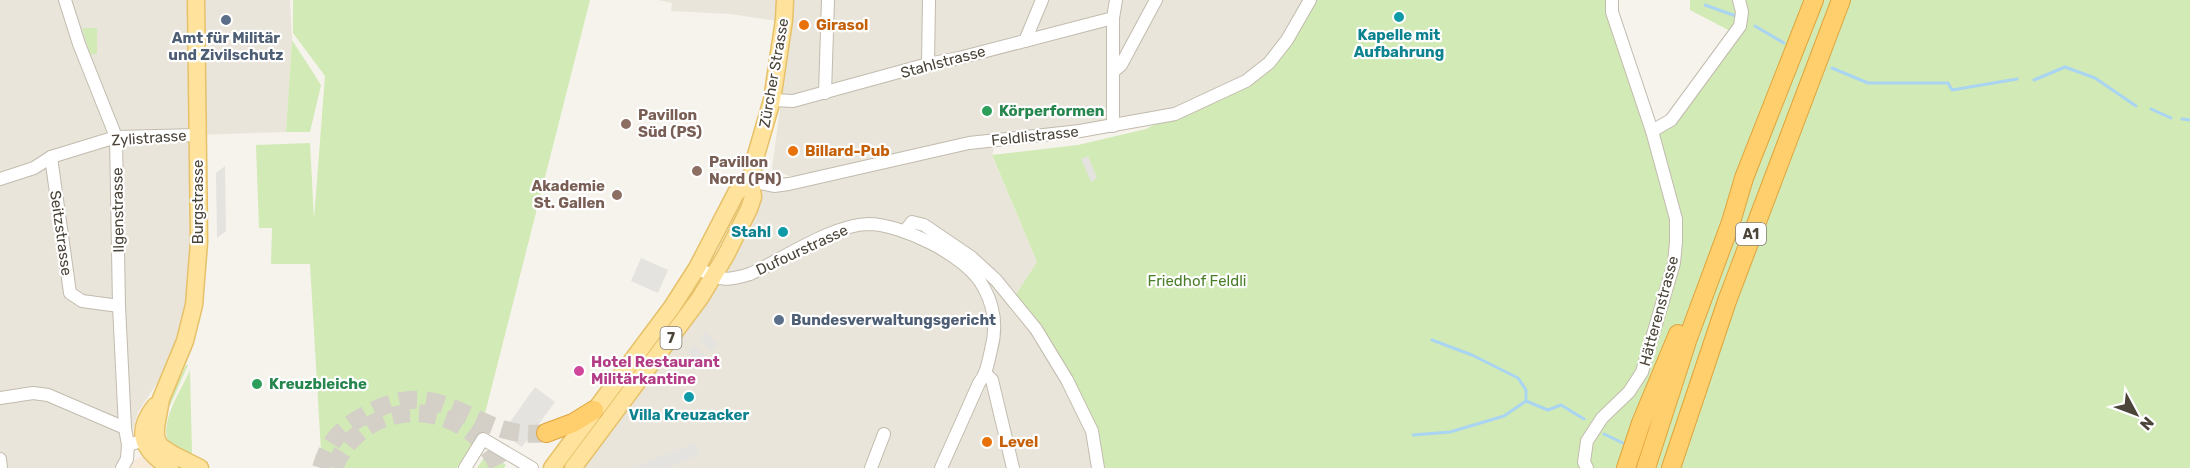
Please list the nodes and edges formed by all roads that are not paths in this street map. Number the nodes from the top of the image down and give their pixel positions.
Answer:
1 (65, 0) edge
2 (196, 0) edge
3 (785, 0) edge
4 (828, 0) edge
5 (929, 0) edge
6 (1042, 0) edge
7 (1116, 0) edge
8 (1156, 0) edge
9 (1310, 0) edge
10 (1612, 0) edge
11 (1739, 0) edge
12 (1814, 0) edge
13 (1841, 0) edge
14 (1113, 18) junction
15 (1025, 41) junction
16 (928, 64) junction
17 (1114, 71) junction
18 (825, 93) junction
19 (772, 100) junction
20 (1113, 126) junction
21 (1652, 131) junction
22 (198, 135) junction
23 (116, 138) junction
24 (51, 157) junction
25 (1744, 178) junction
26 (0, 179) edge
27 (751, 181) junction
28 (905, 231) junction
29 (697, 268) junction
30 (714, 277) junction
31 (119, 306) junction
32 (986, 374) junction
33 (0, 398) edge
34 (594, 410) junction
35 (125, 428) junction
36 (546, 433) tunnel mouth
37 (884, 434) dead end
38 (143, 441) junction
39 (0, 459) edge
40 (1, 468) edge
41 (122, 468) edge
42 (170, 468) edge
43 (200, 468) edge
44 (465, 468) edge
45 (532, 468) edge
46 (552, 468) edge
47 (573, 468) edge
48 (871, 468) edge
49 (941, 468) edge
50 (1013, 468) edge
51 (1098, 468) edge
52 (1587, 468) edge
53 (1626, 468) edge
54 (1646, 468) edge
55 (1671, 468) edge

1 - 23 street, Ilgenstrasse
2 - 22 main road, Burgstrasse
3 - 19 main road, Zürcher Strasse / 7
4 - 18 street
5 - 16 street
6 - 15 street
7 - 14 street
8 - 17 street
9 - 20 street, Feldlistrasse
10 - 21 street, Hätterenstrasse
11 - 21 street
12 - 25 highway, A1
13 - 55 highway, A1
14 - 15 street, Stahlstrasse
14 - 17 street
15 - 16 street, Stahlstrasse
16 - 18 street, Stahlstrasse
17 - 20 street
18 - 19 street, Stahlstrasse
19 - 27 main road, Zürcher Strasse / 7
20 - 27 street, Feldlistrasse
21 - 52 street, Hätterenstrasse
22 - 23 street, Zylistrasse
22 - 38 main road, Burgstrasse
23 - 24 street, Zylistrasse
23 - 31 street, Ilgenstrasse
24 - 26 street, Zylistrasse
24 - 31 street, Seitzstrasse
25 - 53 highway, A1
25 - 54 highway, A1
27 - 29 main road, 7
27 - 30 main road, 7
28 - 30 street, Dufourstrasse
28 - 32 street, Dufourstrasse
28 - 51 street
29 - 30 street
29 - 34 main road, 7
30 - 47 main road, 7
31 - 35 street, Ilgenstrasse
32 - 49 street, Dufourstrasse
32 - 50 street
33 - 35 street
34 - 36 highway
34 - 46 main road, 7
35 - 38 street, Ilgenstrasse
37 - 48 street
38 - 41 street
38 - 42 main road
38 - 43 main road
39 - 40 street
44 - 45 street

